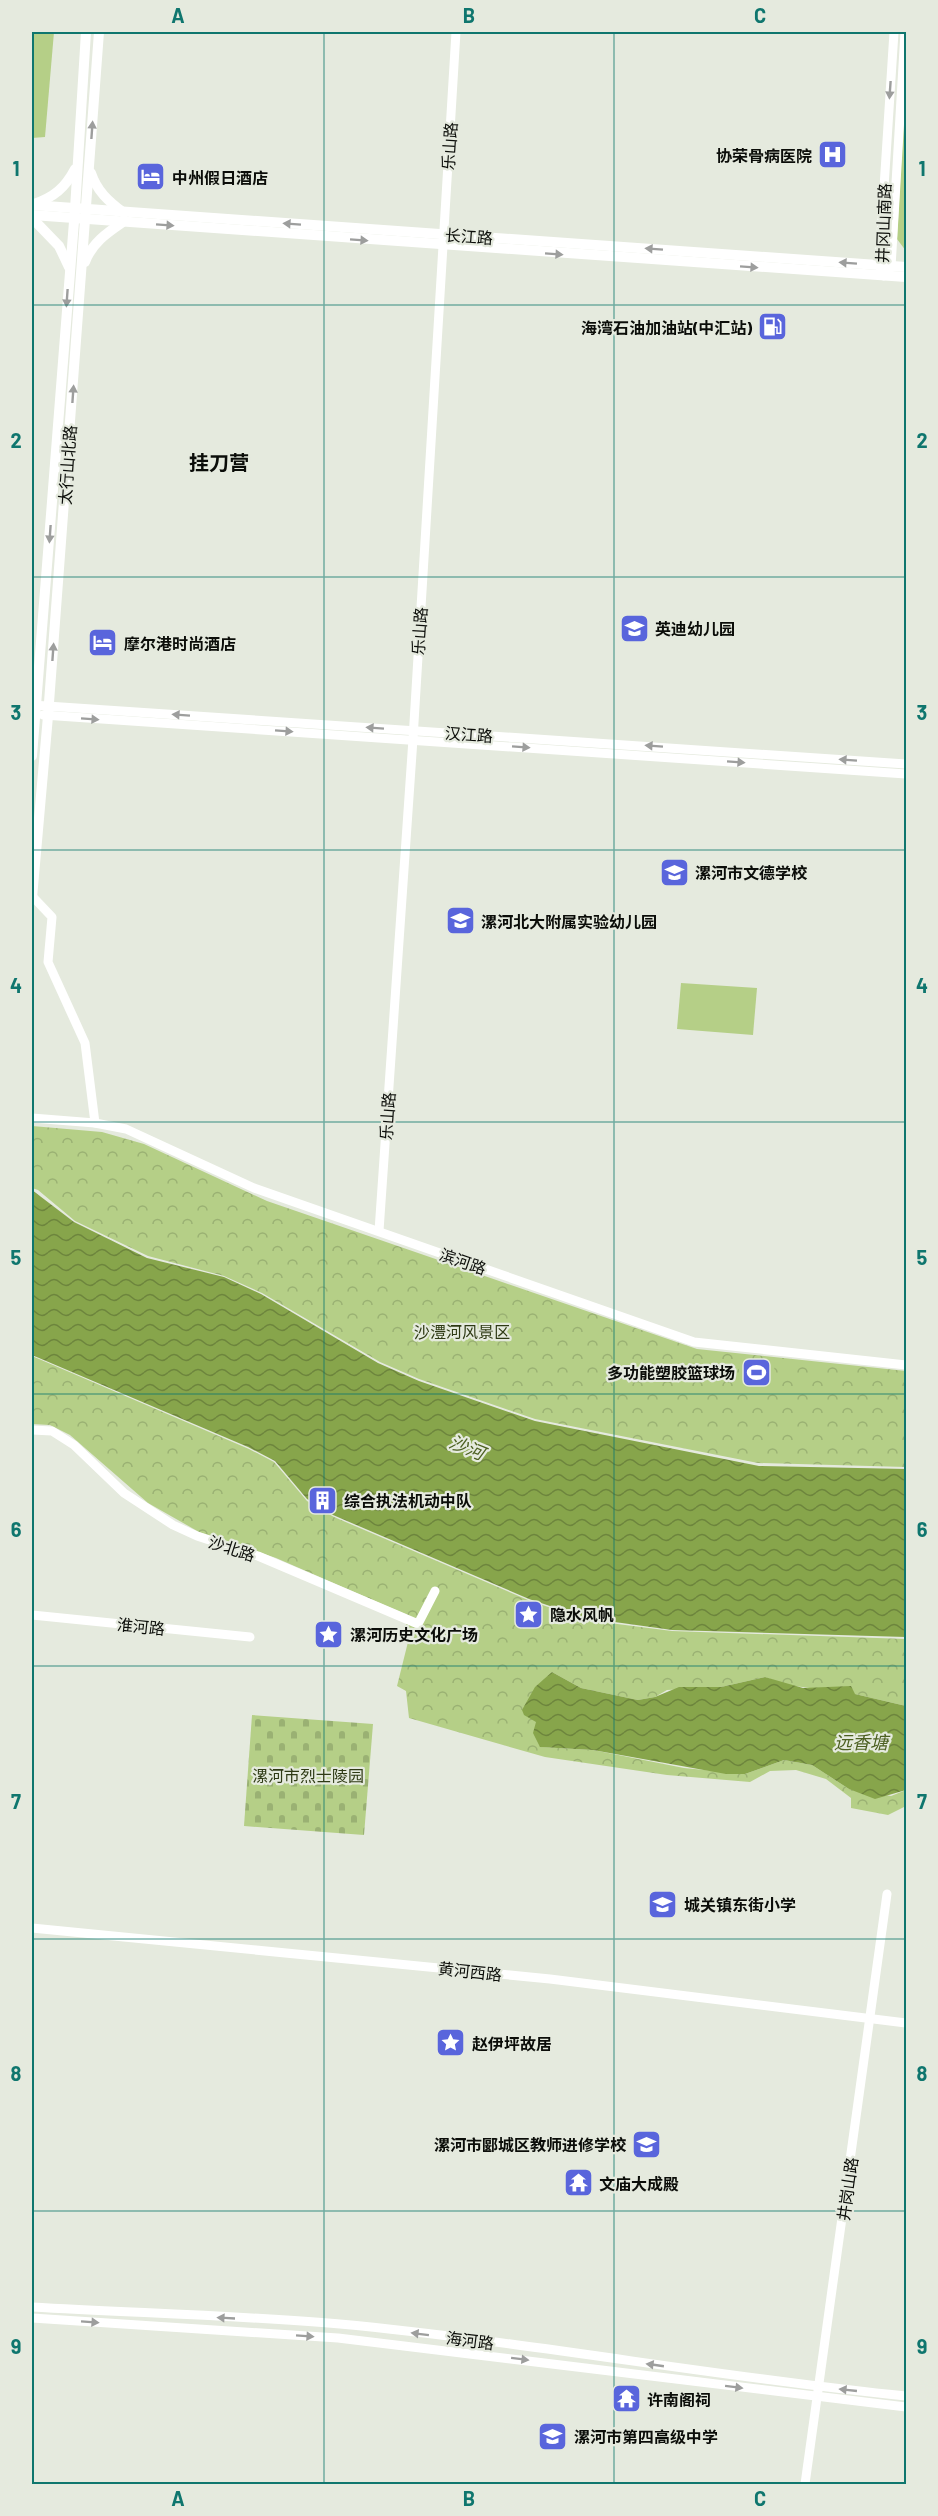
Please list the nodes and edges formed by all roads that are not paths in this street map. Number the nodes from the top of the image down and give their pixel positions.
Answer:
1 (86, 32) edge
2 (99, 32) edge
3 (456, 32) edge
4 (894, 32) edge
5 (905, 32) edge
6 (77, 166) junction
7 (89, 168) junction
8 (32, 205) edge
9 (80, 214) junction
10 (32, 217) edge
11 (123, 218) junction
12 (443, 234) junction
13 (443, 246) junction
14 (906, 267) edge
15 (70, 268) junction
16 (885, 269) junction
17 (82, 270) junction
18 (906, 277) edge
19 (34, 710) edge
20 (49, 711) junction
21 (413, 735) junction
22 (32, 756) edge
23 (906, 764) edge
24 (906, 774) edge
25 (32, 897) edge
26 (32, 1118) edge
27 (95, 1123) junction
28 (379, 1231) junction
29 (906, 1365) edge
30 (32, 1430) edge
31 (435, 1590) dead end
32 (32, 1616) edge
33 (250, 1637) dead end
34 (887, 1894) dead end
35 (32, 1928) edge
36 (871, 2020) junction
37 (906, 2023) edge
38 (32, 2307) edge
39 (32, 2318) edge
40 (818, 2387) junction
41 (906, 2396) edge
42 (817, 2398) junction
43 (906, 2407) edge
44 (805, 2484) edge

1 - 6 main road, 太行山北路
7 -> 2 main road, 太行山北路
3 - 12 street, 乐山路
4 -> 16 street, 井冈山南路
5 - 16 street, 井冈山南路
6 - 8 main road
6 - 9 main road, 太行山北路
7 - 9 main road, 太行山北路
7 - 11 main road
8 - 9 main road, 长江路
9 - 10 main road, 长江路
9 - 11 main road, 长江路
9 - 15 main road, 太行山北路
9 - 17 main road, 太行山北路
10 - 15 main road
12 -> 11 main road, 长江路
11 -> 13 main road, 长江路
11 - 17 main road
12 - 13 street, 乐山路
16 -> 12 main road, 长江路
13 -> 16 main road, 长江路
13 - 21 street, 乐山路
14 - 16 main road, 长江路
15 -> 19 main road, 太行山北路
16 - 18 main road, 长江路
20 -> 17 main road, 太行山北路
19 - 20 street, 汉江路
19 - 22 main road, 太行山北路
20 - 21 street, 汉江路
20 - 25 main road, 太行山北路
23 -> 21 street, 汉江路
21 -> 24 street, 汉江路
21 - 28 street, 乐山路
25 - 27 street
26 - 27 street, 滨河路
27 - 28 street, 滨河路
28 - 29 street, 滨河路
30 - 31 street, 沙北路
32 - 33 street, 淮河路
34 - 36 street, 井岗山路
35 - 36 street, 黄河西路
36 - 37 street, 黄河西路
36 - 40 street, 井岗山路
40 -> 38 street, 海河路
39 -> 42 street, 海河路
41 -> 40 street, 海河路
40 - 42 street, 井岗山路
42 - 43 street, 海河路
42 - 44 street, 井岗山路

